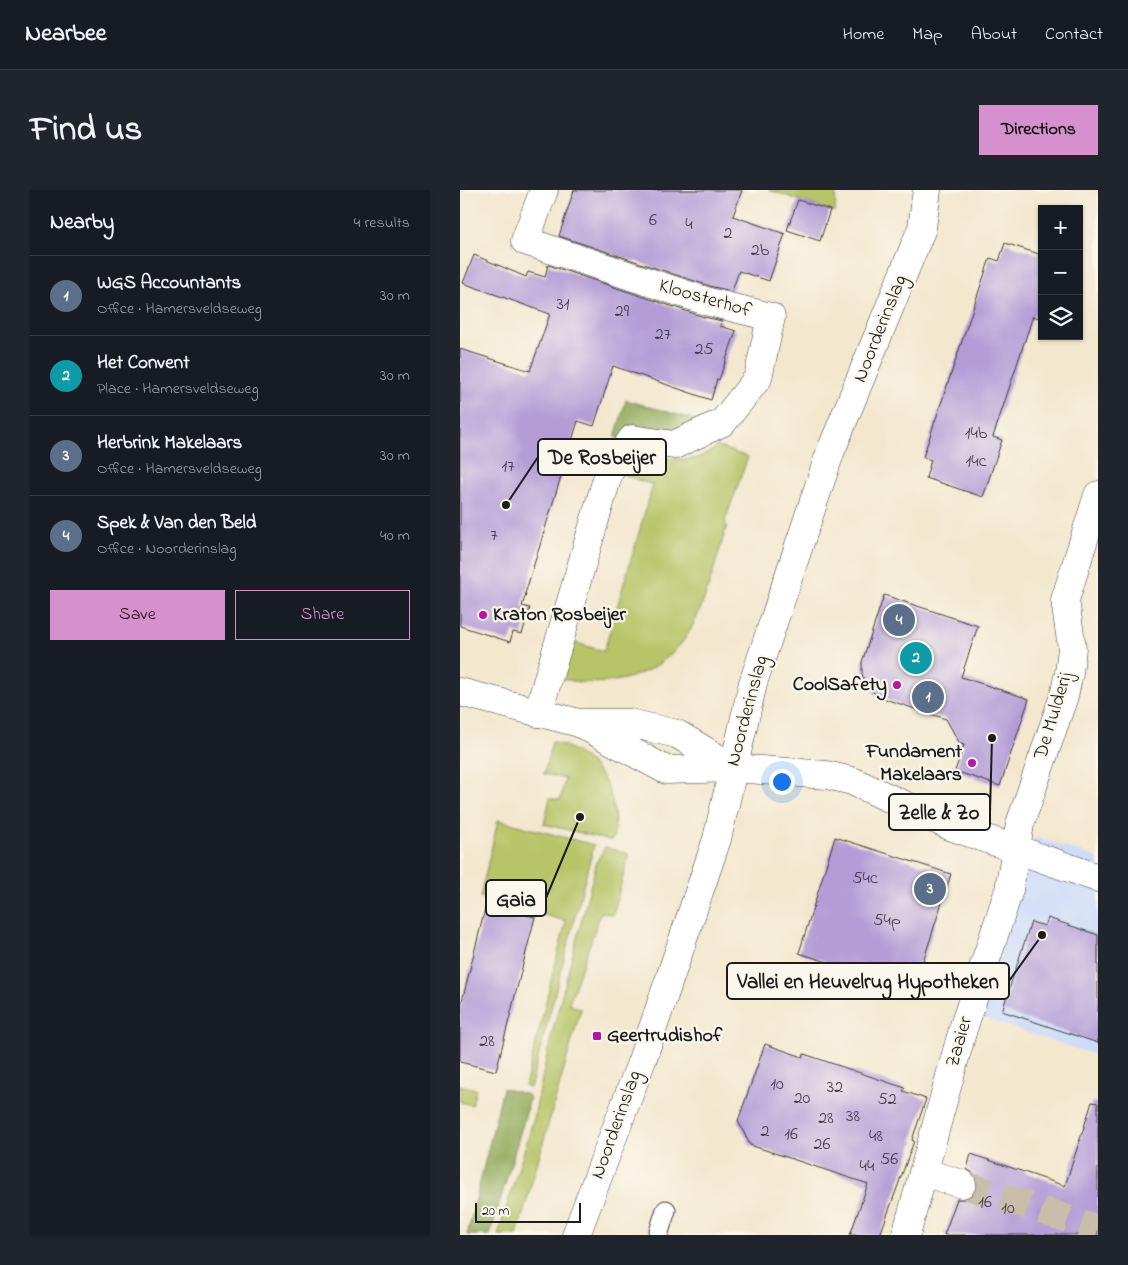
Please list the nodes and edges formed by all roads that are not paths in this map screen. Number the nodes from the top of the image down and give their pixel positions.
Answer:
1 (544, 190) edge
2 (927, 190) edge
3 (1098, 495) edge
4 (460, 692) edge
5 (538, 713) junction
6 (579, 723) junction
7 (734, 768) junction
8 (1016, 850) junction
9 (1098, 878) edge
10 (923, 1172) junction
11 (962, 1184) tunnel mouth
12 (666, 1210) dead end
13 (576, 1235) edge
14 (658, 1235) edge
15 (906, 1235) edge

1 - 5 street, Kloosterhof
2 - 7 street, Noorderinslag
3 - 8 street, De Mulderij
4 - 5 street
5 - 6 street
6 - 7 street
6 - 7 street
7 - 8 street
7 - 13 street, Noorderinslag
8 - 9 street
8 - 10 street, Zaaier
10 - 11 street
10 - 15 street, Zaaier
12 - 14 lane

